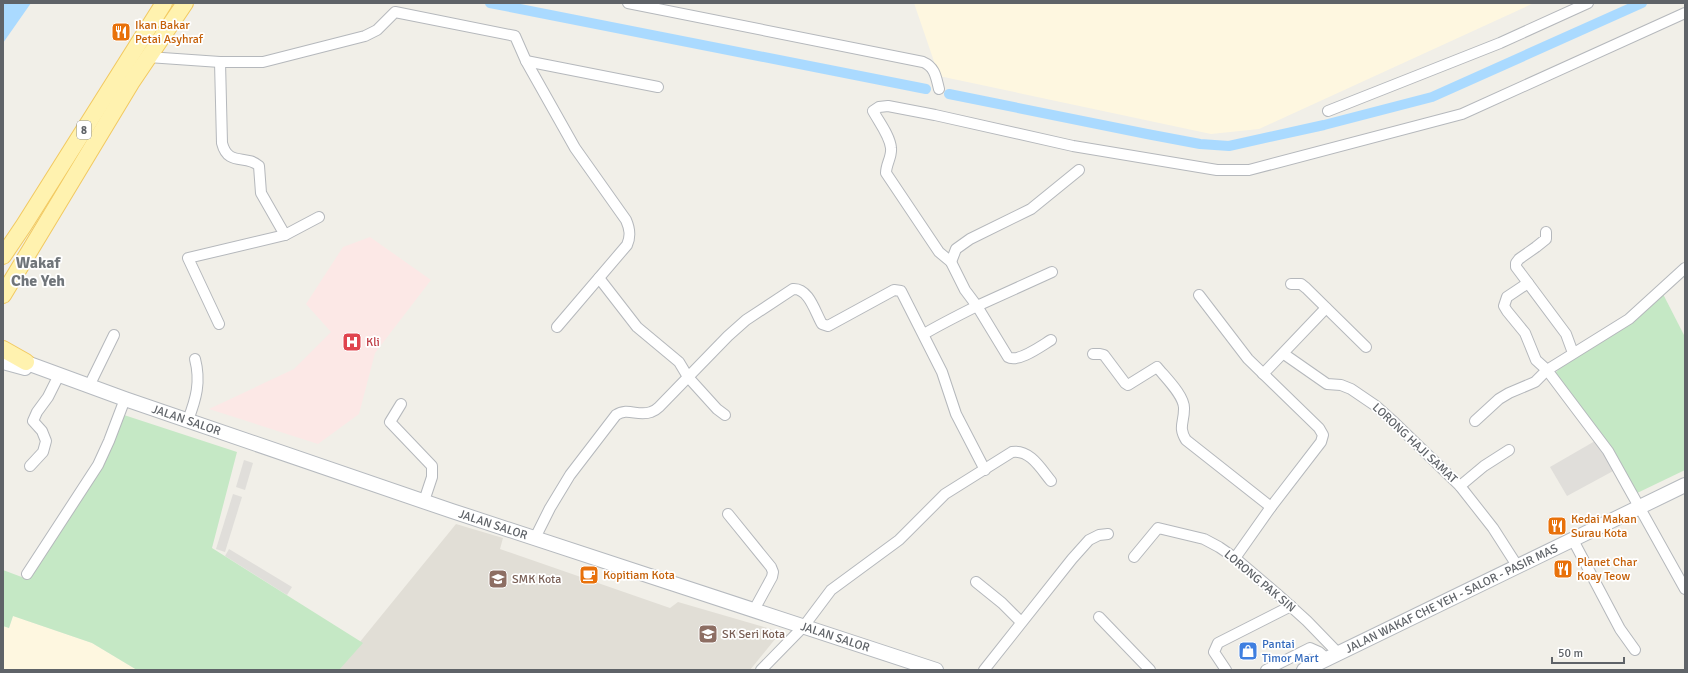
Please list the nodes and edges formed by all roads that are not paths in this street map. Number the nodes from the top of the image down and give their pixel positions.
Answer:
1 (164, 3) edge
2 (185, 3) edge
3 (628, 3) edge
4 (1588, 3) edge
5 (1683, 17) edge
6 (148, 57) junction
7 (526, 61) junction
8 (220, 62) junction
9 (658, 87) dead end
10 (939, 89) dead end
11 (1328, 111) dead end
12 (1079, 170) dead end
13 (319, 217) dead end
14 (24, 226) junction
15 (1546, 232) dead end
16 (285, 235) junction
17 (3, 256) edge
18 (951, 262) junction
19 (3, 263) edge
20 (1685, 268) edge
21 (1052, 272) dead end
22 (599, 278) junction
23 (13, 280) junction
24 (1528, 283) junction
25 (1291, 284) dead end
26 (3, 295) edge
27 (1199, 295) dead end
28 (3, 302) edge
29 (977, 306) junction
30 (1326, 308) junction
31 (219, 324) dead end
32 (557, 327) dead end
33 (924, 334) junction
34 (114, 335) dead end
35 (1052, 340) dead end
36 (1366, 347) dead end
37 (1573, 353) junction
38 (1093, 354) dead end
39 (1284, 354) junction
40 (4, 358) edge
41 (195, 359) dead end
42 (26, 362) joint
43 (1547, 370) junction
44 (55, 374) junction
45 (1263, 374) junction
46 (688, 377) junction
47 (89, 386) junction
48 (125, 399) junction
49 (401, 404) dead end
50 (725, 415) dead end
51 (188, 420) junction
52 (1475, 420) dead end
53 (1508, 450) dead end
54 (30, 466) dead end
55 (985, 470) junction
56 (1051, 482) dead end
57 (1685, 485) edge
58 (1460, 486) junction
59 (424, 501) junction
60 (1271, 507) junction
61 (1640, 507) junction
62 (728, 514) dead end
63 (1108, 534) dead end
64 (535, 538) junction
65 (1574, 540) junction
66 (1134, 557) dead end
67 (1235, 558) junction
68 (1518, 567) junction
69 (26, 574) dead end
70 (976, 582) dead end
71 (1685, 589) edge
72 (1291, 606) junction
73 (754, 610) junction
74 (1099, 617) dead end
75 (1021, 622) junction
76 (804, 626) junction
77 (1635, 650) dead end
78 (1332, 656) junction
79 (761, 670) edge
80 (936, 670) edge
81 (984, 670) edge
82 (1150, 670) edge
83 (1226, 670) edge
84 (1266, 670) edge
85 (1304, 670) edge

1 - 14 main road, 8
2 - 6 main road, 8
3 - 10 street
4 - 11 street
5 - 18 street
6 - 8 street
6 - 23 main road, 8
7 - 8 street
7 - 9 street
7 - 22 street
8 - 16 street
12 - 18 street
13 - 16 street
14 - 17 main road, 8
14 - 19 main road
15 - 24 street
16 - 31 street
18 - 29 street
20 - 37 street
21 - 29 street
22 - 32 street
22 - 46 street
23 - 26 main road, 8
23 - 28 main road
24 - 37 street
24 - 43 street
25 - 30 street
27 - 45 street
29 - 33 street
29 - 35 street
30 - 36 street
30 - 39 street
33 - 46 street
33 - 55 street
34 - 47 street
37 - 43 street
38 - 60 street
39 - 45 street
39 - 58 street, LORONG HAJI SAMAT
40 - 42 main road
40 - 44 main road, JALAN SALOR
41 - 51 street
42 - 44 main road, JALAN SALOR
43 - 52 street
43 - 61 street
44 - 47 main road, JALAN SALOR
44 - 54 street
45 - 60 street
46 - 50 street
46 - 64 street
47 - 48 main road, JALAN SALOR
48 - 51 main road, JALAN SALOR
48 - 69 street
49 - 59 street
51 - 59 main road, JALAN SALOR
53 - 58 street
55 - 56 street
55 - 76 street
57 - 61 main road, JALAN WAKAF CHE YEH - SALOR - PASIR MAS
58 - 68 street, LORONG HAJI SAMAT
59 - 64 main road, JALAN SALOR
60 - 67 street
61 - 65 main road, JALAN WAKAF CHE YEH - SALOR - PASIR MAS
61 - 71 street
62 - 73 street
63 - 75 street
64 - 73 main road, JALAN SALOR
65 - 68 main road, JALAN WAKAF CHE YEH - SALOR - PASIR MAS
65 - 77 street
66 - 67 street, LORONG PAK SIN
67 - 72 street, LORONG PAK SIN
68 - 78 main road, JALAN WAKAF CHE YEH - SALOR - PASIR MAS
70 - 75 street
72 - 78 street, LORONG PAK SIN
72 - 83 street
73 - 76 main road, JALAN SALOR
74 - 82 street
75 - 81 street
76 - 79 street
76 - 80 main road, JALAN SALOR
78 - 84 street
78 - 85 main road, JALAN WAKAF CHE YEH - SALOR - PASIR MAS

